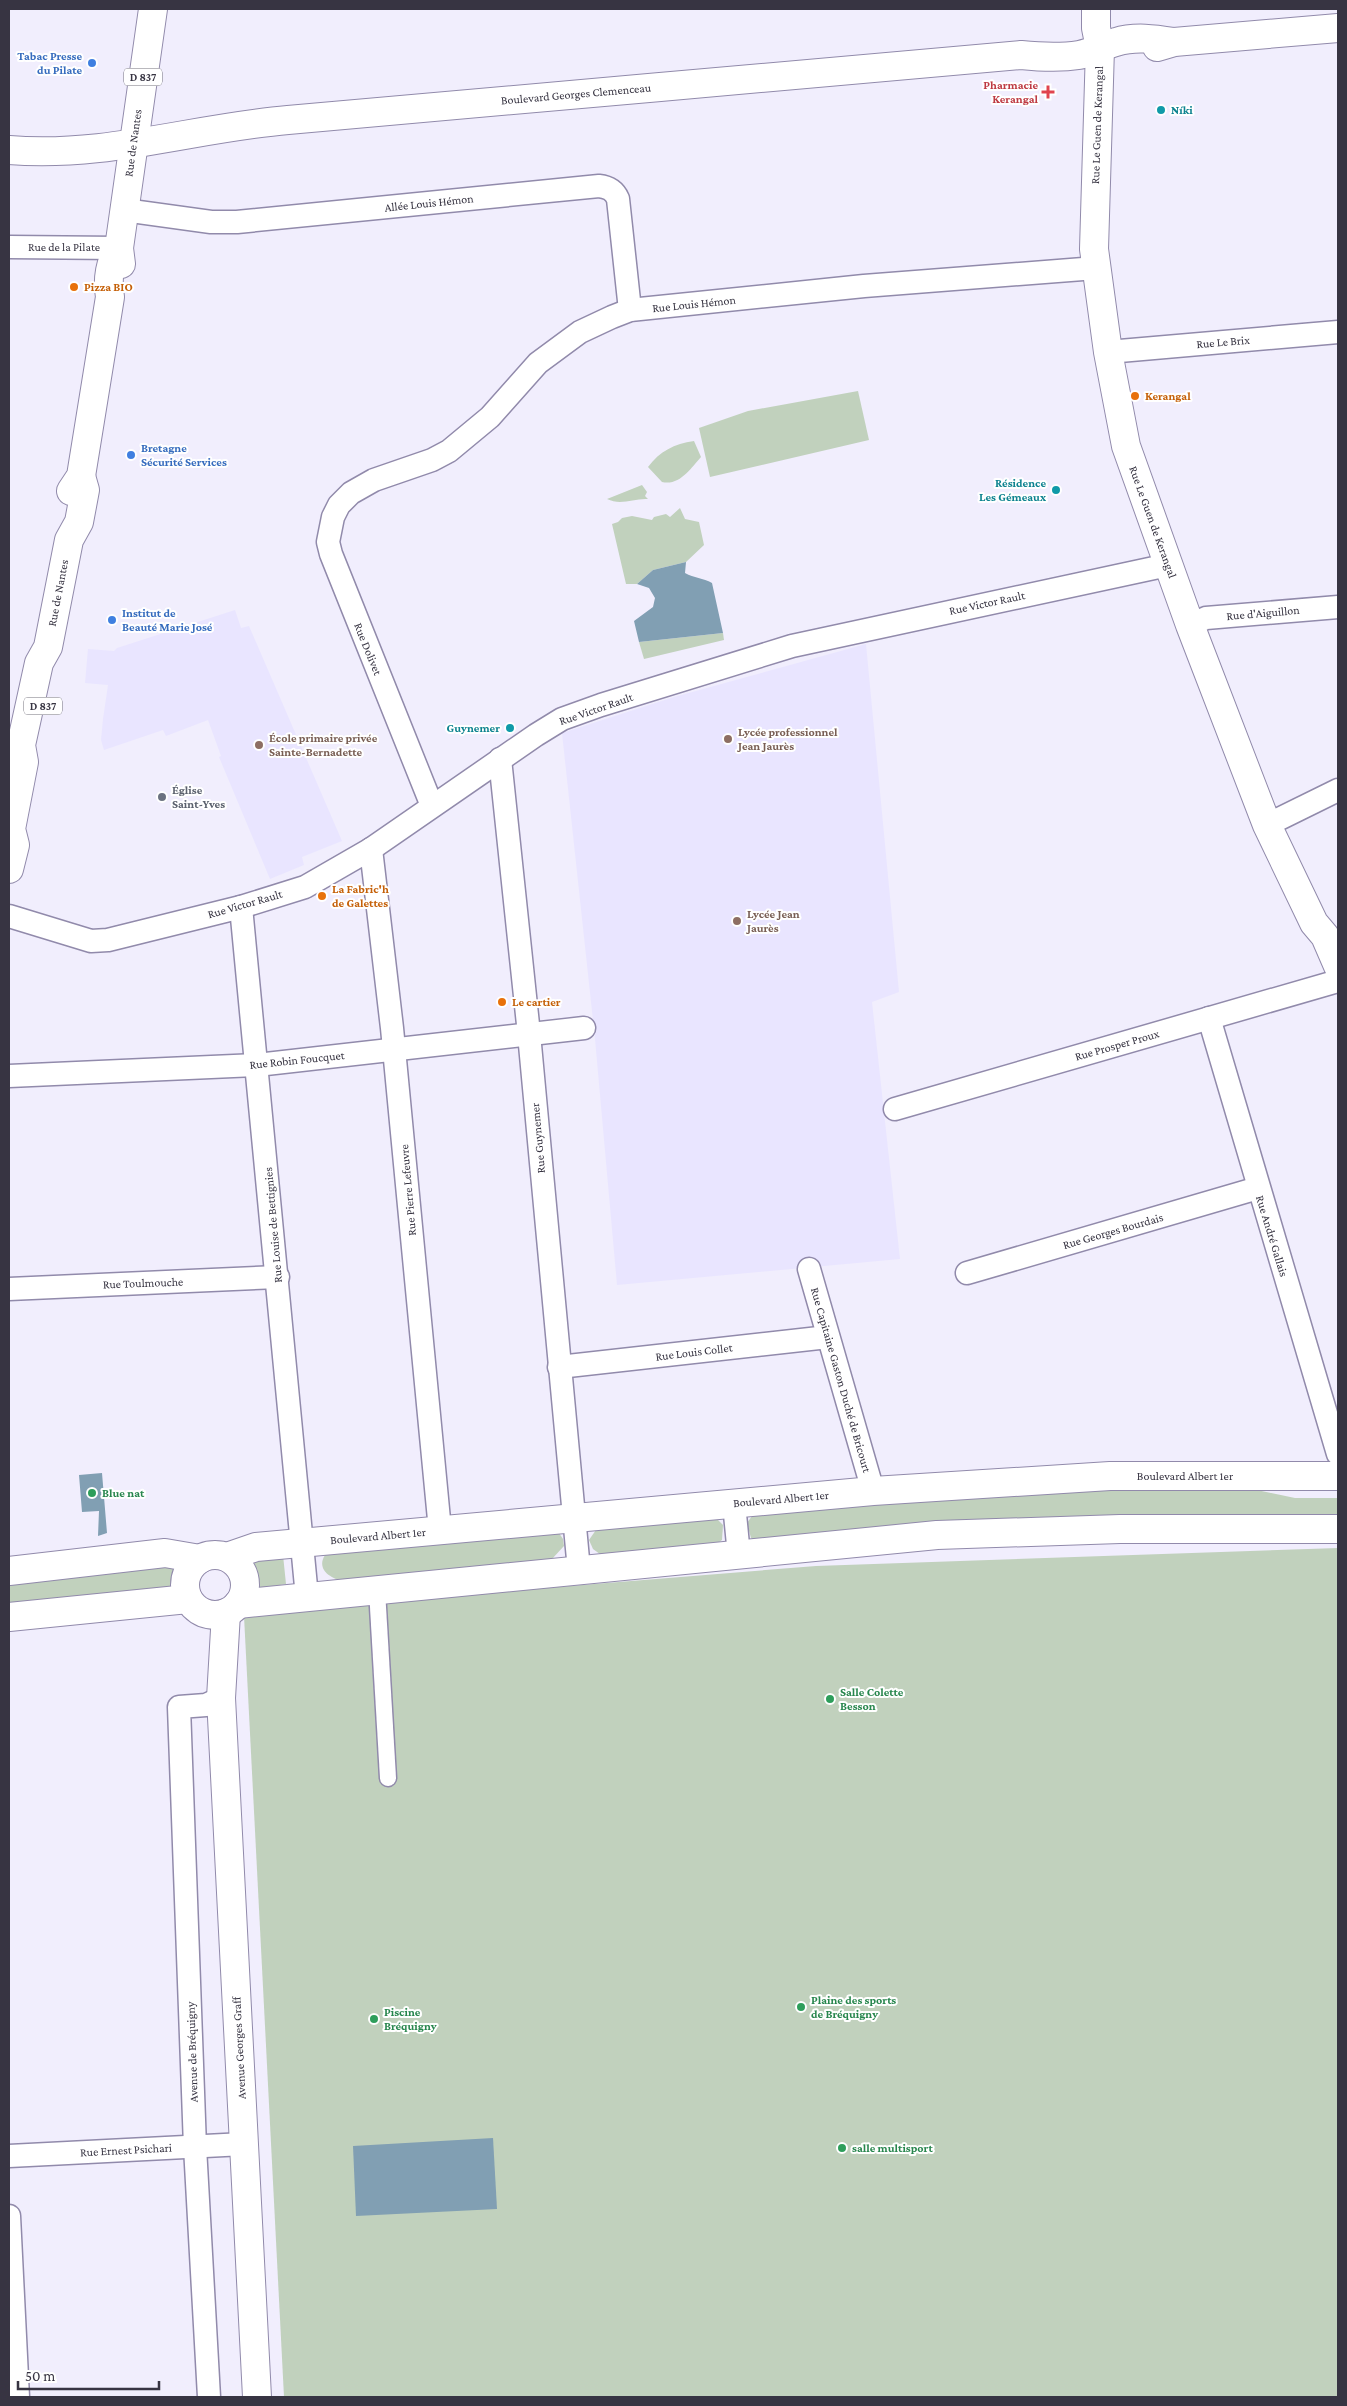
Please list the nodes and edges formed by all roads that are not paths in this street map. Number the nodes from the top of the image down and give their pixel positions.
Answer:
1 (153, 9) edge
2 (1096, 9) edge
3 (1108, 9) edge
4 (1338, 28) edge
5 (1100, 48) junction
6 (133, 145) junction
7 (9, 150) edge
8 (124, 210) junction
9 (9, 247) edge
10 (119, 248) junction
11 (1096, 268) junction
12 (630, 310) junction
13 (1338, 332) edge
14 (1108, 352) junction
15 (352, 493) joint
16 (1168, 565) junction
17 (1338, 607) edge
18 (1190, 625) junction
19 (500, 759) junction
20 (1338, 790) edge
21 (432, 806) junction
22 (1267, 825) junction
23 (10, 830) edge
24 (371, 849) junction
25 (9, 869) edge
26 (241, 907) junction
27 (9, 916) edge
28 (1338, 966) edge
29 (1338, 980) edge
30 (1209, 1018) junction
31 (584, 1028) dead end
32 (529, 1034) junction
33 (394, 1048) junction
34 (258, 1065) junction
35 (9, 1076) edge
36 (895, 1109) dead end
37 (1258, 1188) junction
38 (809, 1269) dead end
39 (967, 1273) dead end
40 (278, 1278) junction
41 (9, 1289) edge
42 (828, 1337) junction
43 (559, 1368) junction
44 (1338, 1454) edge
45 (1338, 1476) edge
46 (873, 1491) junction
47 (734, 1504) junction
48 (574, 1518) junction
49 (1338, 1529) edge
50 (440, 1530) junction
51 (302, 1543) junction
52 (739, 1555) junction
53 (228, 1557) junction
54 (200, 1559) junction
55 (579, 1570) junction
56 (9, 1571) edge
57 (377, 1590) junction
58 (307, 1597) junction
59 (215, 1607) junction
60 (9, 1617) edge
61 (221, 1698) junction
62 (388, 1778) dead end
63 (244, 2144) junction
64 (195, 2147) junction
65 (9, 2156) edge
66 (9, 2216) edge
67 (18, 2397) edge
68 (209, 2397) edge
69 (258, 2397) edge

1 - 6 main road, Rue de Nantes / D 837
2 - 5 main road, Rue Le Guen de Kerangal
3 - 5 main road, Rue Le Guen de Kerangal
4 - 5 main road, Boulevard Georges Clemenceau
5 - 6 main road, Boulevard Georges Clemenceau
5 - 11 main road, Rue Le Guen de Kerangal
6 - 7 main road, Boulevard Georges Clemenceau
6 - 8 main road, Rue de Nantes
8 - 10 main road, Rue de Nantes
8 - 12 street, Allée Louis Hémon
9 - 10 street, Rue de la Pilate
10 - 23 main road, Rue de Nantes / D 837
11 - 12 street, Rue Louis Hémon
11 - 14 main road, Rue Le Guen de Kerangal
12 - 15 street, Rue Louis Hémon
13 - 14 street, Rue Le Brix
14 - 16 main road, Rue Le Guen de Kerangal
15 - 21 street, Rue Dolivet
16 - 18 main road, Rue Le Guen de Kerangal
16 - 19 street, Rue Victor Rault
17 - 18 street, Rue d'Aiguillon
18 - 22 main road, Rue Le Guen de Kerangal
19 - 21 street, Rue Victor Rault
19 - 32 street, Rue Guynemer
20 - 22 street
21 - 24 street, Rue Victor Rault
22 - 28 main road, Rue Le Guen de Kerangal
23 - 25 main road, Rue de Nantes
24 - 26 street, Rue Victor Rault
24 - 33 street, Rue Pierre Lefeuvre
26 - 27 street, Rue Victor Rault
26 - 34 street, Rue Louise de Bettignies
29 - 30 street, Rue Prosper Proux
30 - 36 street, Rue Prosper Proux
30 - 37 street, Rue André Gallais
31 - 32 street, Rue Robin Foucquet
32 - 33 street, Rue Robin Foucquet
32 - 43 street, Rue Guynemer
33 - 34 street, Rue Robin Foucquet
33 - 50 street, Rue Pierre Lefeuvre
34 - 35 street, Rue Robin Foucquet
34 - 40 street, Rue Louise de Bettignies
37 - 39 street, Rue Georges Bourdais
37 - 44 street, Rue André Gallais
38 - 42 street, Rue Capitaine Gaston Duché de Bricourt
40 - 41 street, Rue Toulmouche
40 - 51 street, Rue Louise de Bettignies
42 - 43 street, Rue Louis Collet
42 - 46 street, Rue Capitaine Gaston Duché de Bricourt
43 - 48 street, Rue Guynemer
45 - 46 main road, Boulevard Albert 1er
46 - 47 main road, Boulevard Albert 1er
47 - 48 main road, Boulevard Albert 1er
47 - 52 street
48 - 50 main road, Boulevard Albert 1er
48 - 55 street, Rue Guynemer
49 - 52 main road
50 - 51 main road, Boulevard Albert 1er
51 - 53 main road, Boulevard Albert 1er
51 - 58 street, Rue Louise de Bettignies
52 - 55 main road
53 - 54 main road
53 - 59 main road
54 - 56 main road
54 - 59 main road
55 - 57 main road
57 - 58 main road
57 - 62 street
58 - 59 main road
59 - 60 main road
59 - 61 main road, Avenue Georges Graff
61 - 63 main road, Avenue Georges Graff
61 - 64 street, Avenue de Bréquigny
63 - 64 street, Rue Ernest Psichari
63 - 69 main road, Avenue Georges Graff
64 - 65 street, Rue Ernest Psichari
64 - 68 street, Avenue de Bréquigny
66 - 67 street

